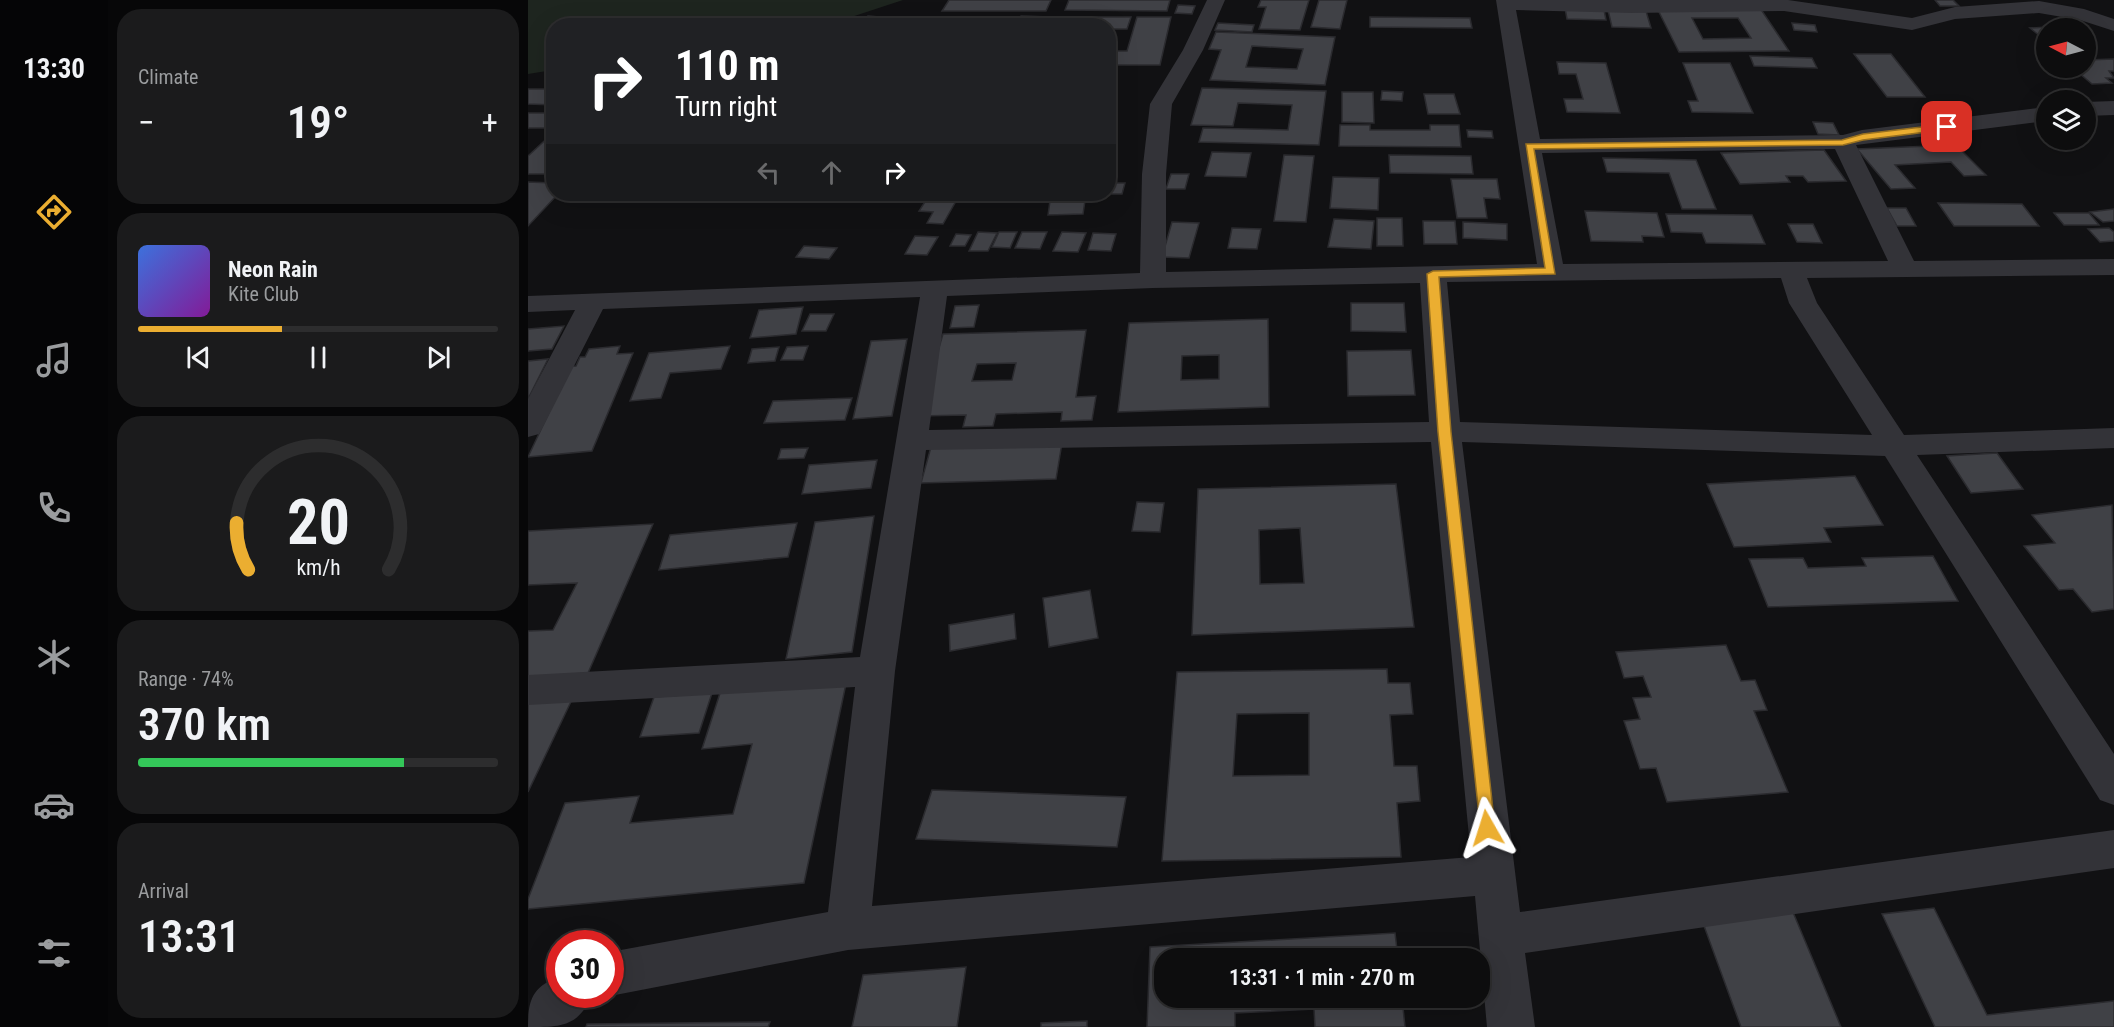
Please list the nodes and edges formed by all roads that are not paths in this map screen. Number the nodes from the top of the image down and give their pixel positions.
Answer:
1 (1216, 0) edge
2 (1506, 2) edge
3 (1783, 3) edge
4 (2114, 25) edge
5 (2114, 108) edge
6 (2096, 109) edge
7 (2036, 115) edge
8 (1843, 142) junction
9 (1529, 146) junction
10 (1904, 267) junction
11 (2114, 267) edge
12 (1791, 268) junction
13 (1551, 272) junction
14 (1433, 274) junction
15 (1153, 280) junction
16 (935, 288) junction
17 (593, 303) junction
18 (528, 304) edge
19 (528, 427) edge
20 (1445, 432) junction
21 (2114, 438) edge
22 (912, 440) junction
23 (1895, 446) junction
24 (876, 671) junction
25 (528, 690) edge
26 (2114, 788) edge
27 (2114, 849) edge
28 (1492, 875) junction
29 (848, 929) junction
30 (1499, 936) junction
31 (624, 971) edge
32 (1511, 1027) edge

1 - 15 street
2 - 3 street
2 - 9 street
3 - 4 street
5 - 6 street
7 - 8 street
8 - 9 street
8 - 10 street
9 - 13 street
10 - 11 street
10 - 12 street
12 - 13 street
12 - 23 street
13 - 14 street
14 - 15 street
14 - 20 street
15 - 16 street
16 - 17 street
16 - 22 street
17 - 18 street
17 - 19 street
20 - 22 street
20 - 23 street
20 - 28 street
21 - 23 street
22 - 24 street
23 - 26 street
24 - 25 street
24 - 29 street
27 - 30 street
28 - 29 street
28 - 30 street
29 - 31 street
30 - 32 street

